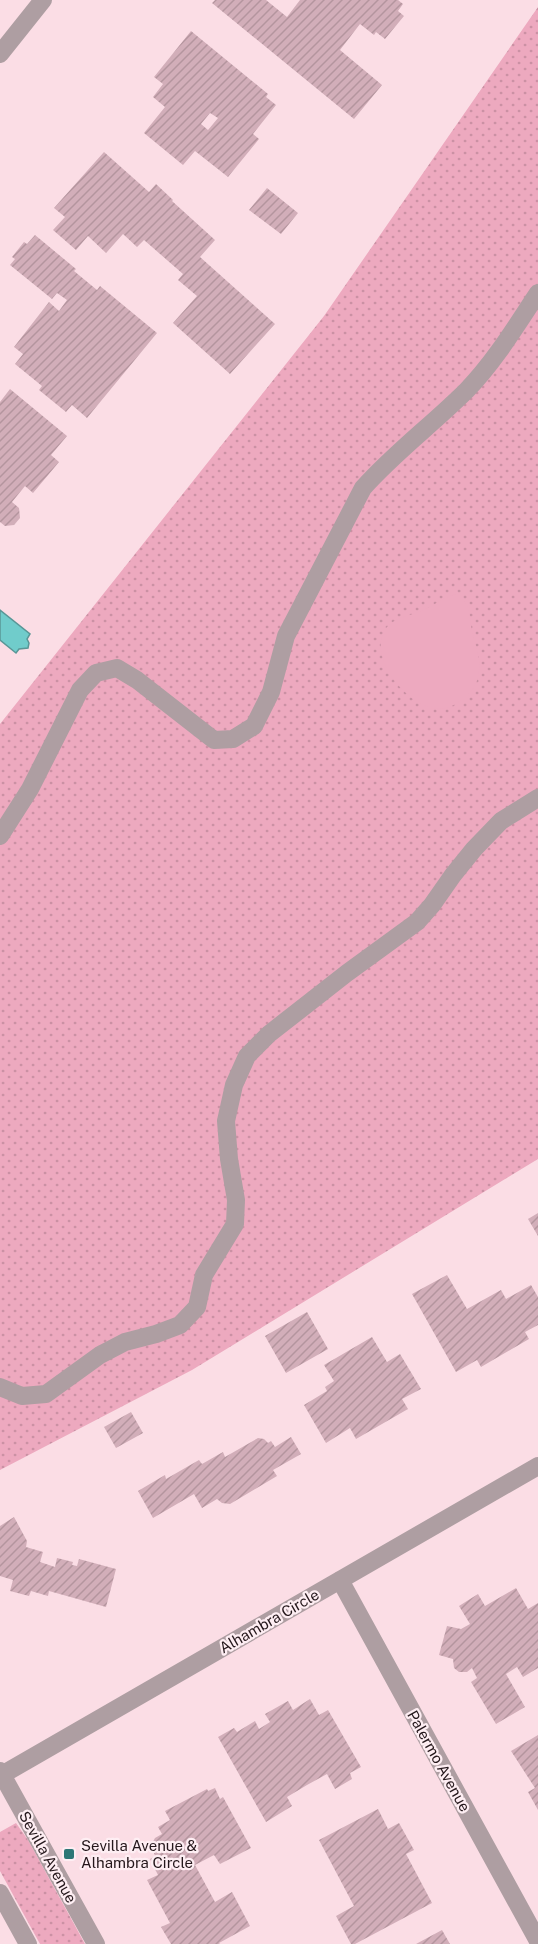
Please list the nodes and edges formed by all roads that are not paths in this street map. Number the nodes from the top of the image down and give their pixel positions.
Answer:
1 (43, 0) edge
2 (0, 54) edge
3 (538, 293) edge
4 (538, 798) edge
5 (0, 836) edge
6 (0, 1387) edge
7 (538, 1466) edge
8 (340, 1580) junction
9 (1, 1774) edge
10 (0, 1893) edge
11 (538, 1941) edge
12 (28, 1944) edge
13 (96, 1944) edge

1 - 2 street
3 - 5 street
4 - 6 street
7 - 8 street, Alhambra Circle
8 - 9 street, Alhambra Circle
8 - 11 street, Palermo Avenue
9 - 13 street, Sevilla Avenue
10 - 12 street

